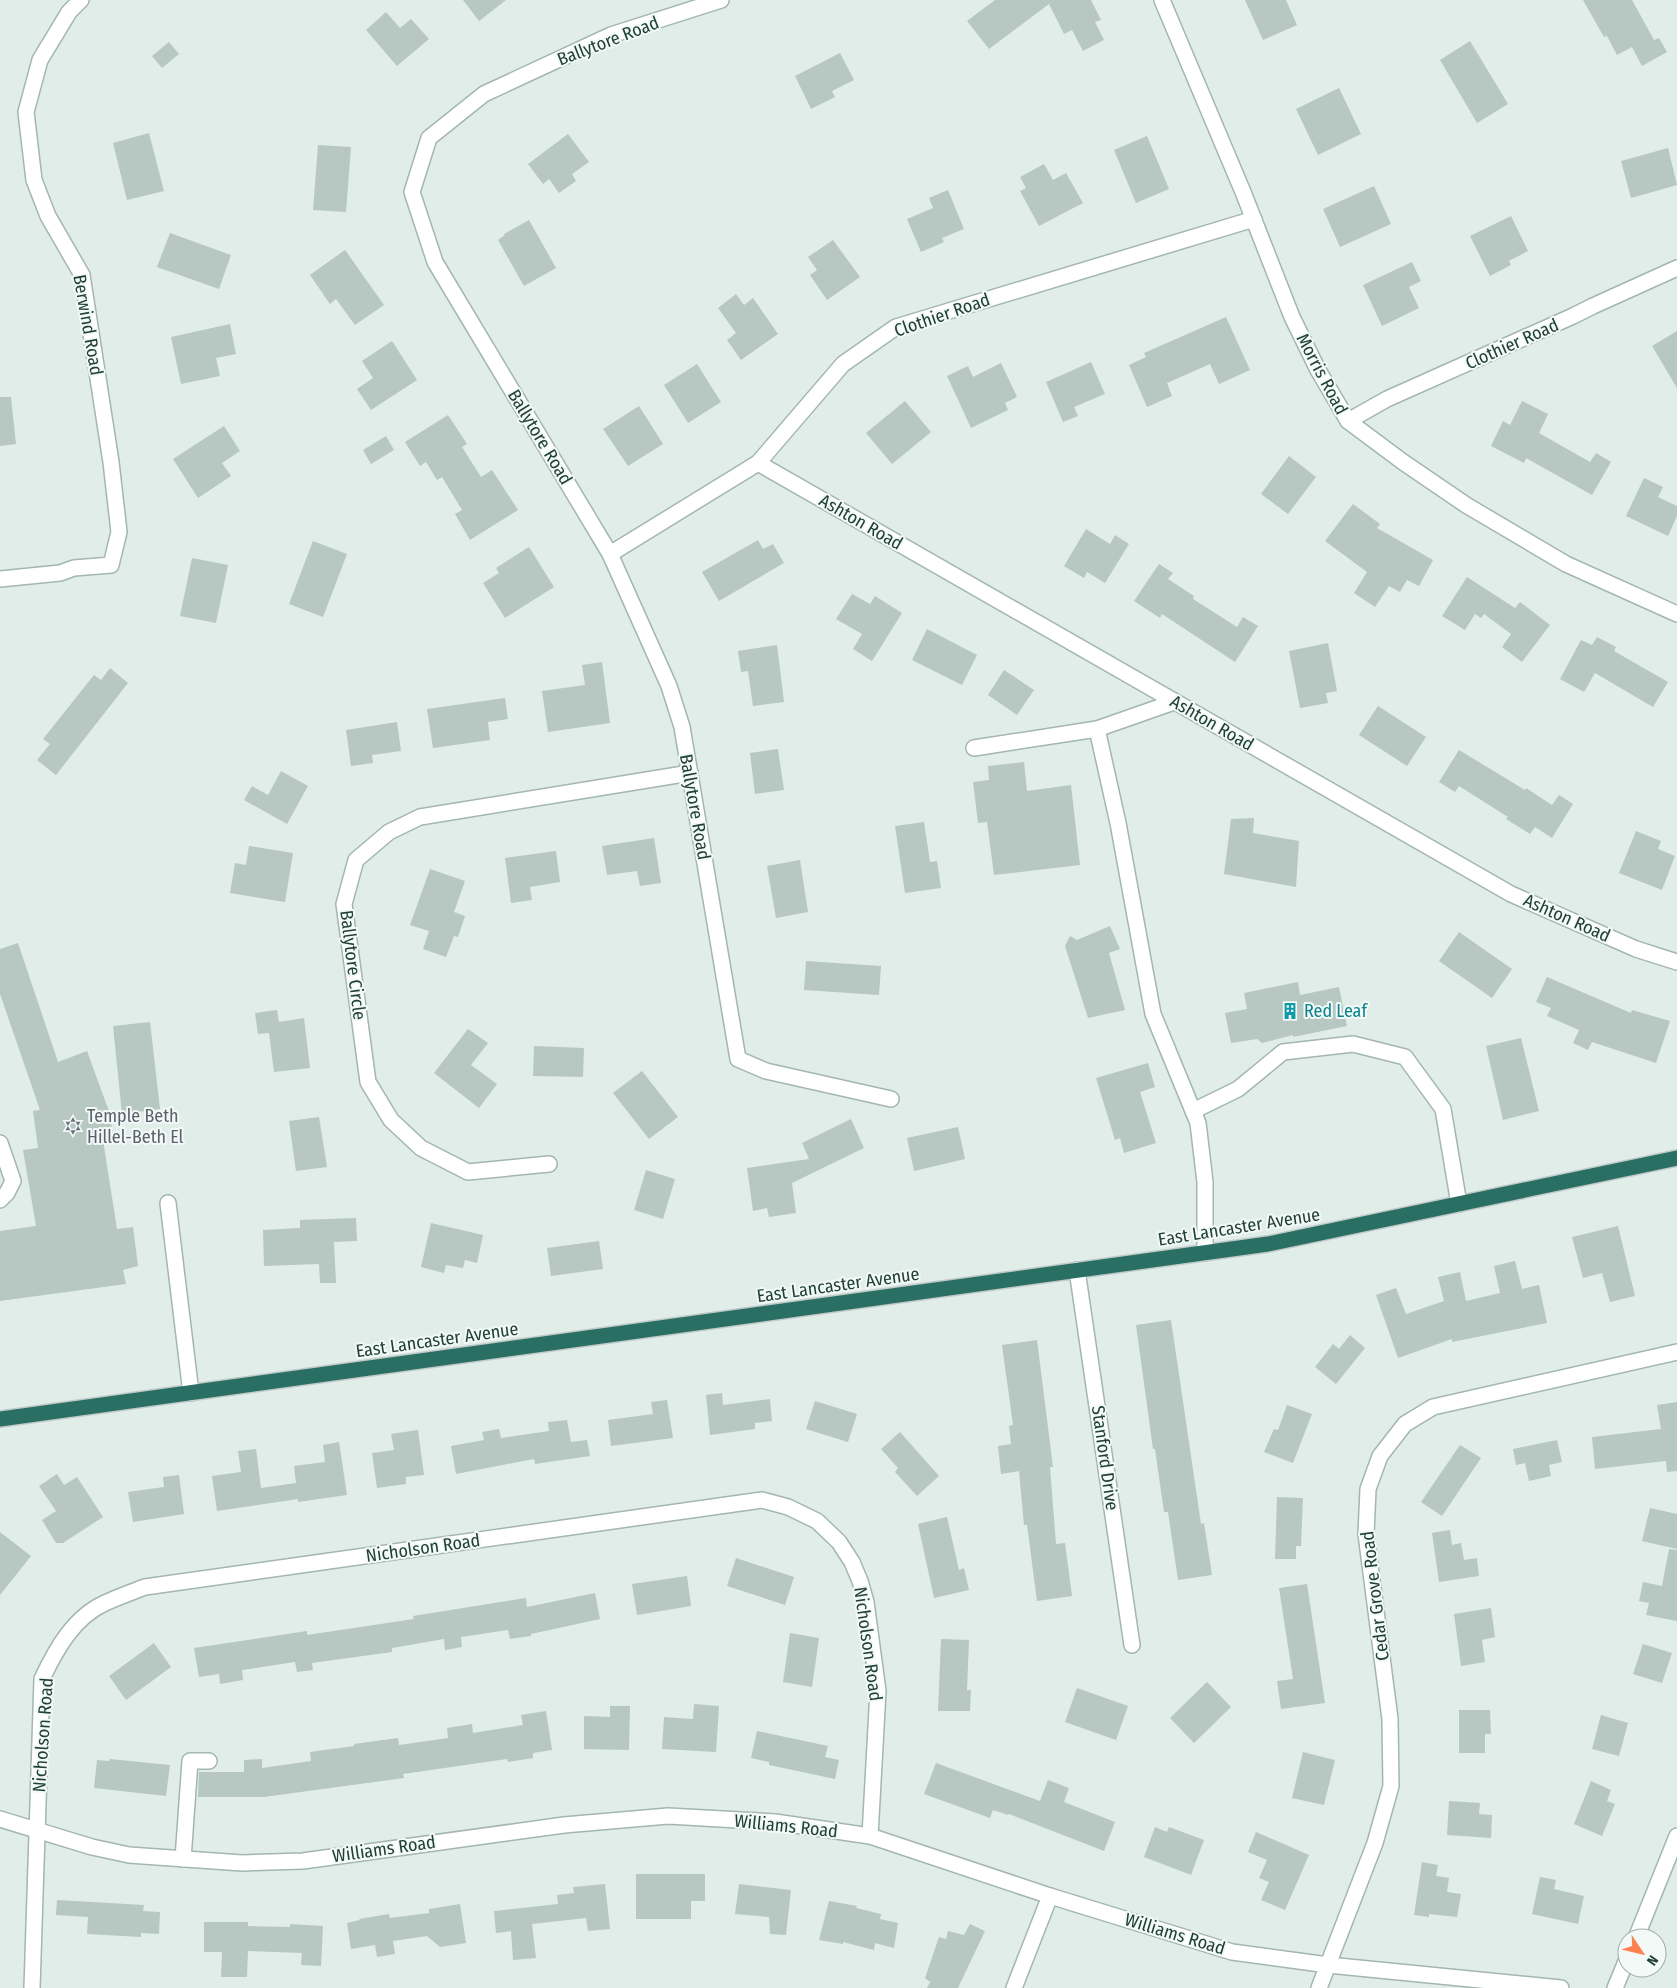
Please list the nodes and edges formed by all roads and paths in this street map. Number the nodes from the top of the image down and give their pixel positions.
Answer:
1 (81, 0) edge
2 (721, 0) edge
3 (1162, 0) edge
4 (1254, 219) junction
5 (1677, 268) edge
6 (1348, 422) junction
7 (758, 463) junction
8 (610, 554) junction
9 (1, 579) edge
10 (1677, 614) edge
11 (1174, 702) junction
12 (1097, 729) junction
13 (974, 748) dead end
14 (690, 773) junction
15 (1677, 962) edge
16 (891, 1099) dead end
17 (1193, 1111) junction
18 (0, 1143) edge
19 (1677, 1158) edge
20 (549, 1164) dead end
21 (0, 1200) edge
22 (168, 1203) dead end
23 (1459, 1204) junction
24 (1205, 1253) junction
25 (1077, 1270) junction
26 (1677, 1352) edge
27 (191, 1393) junction
28 (0, 1419) edge
29 (1132, 1645) dead end
30 (209, 1761) dead end
31 (0, 1819) edge
32 (38, 1831) junction
33 (870, 1836) junction
34 (1677, 1836) edge
35 (183, 1859) junction
36 (1050, 1896) junction
37 (1640, 1928) edge
38 (1328, 1965) junction
39 (32, 1988) edge
40 (1014, 1988) edge
41 (1319, 1988) edge
42 (1561, 1988) edge

1 - 9 street, Berwind Road
2 - 8 street, Ballytore Road
3 - 4 street, Morris Road
4 - 6 street, Morris Road
4 - 7 street, Clothier Road
5 - 6 street, Clothier Road
6 - 10 street, Morris Road
7 - 8 street, Clothier Road
7 - 11 street, Ashton Road
8 - 14 street, Ballytore Road
11 - 12 street
11 - 15 street, Ashton Road
12 - 13 street
12 - 17 street
14 - 16 street, Ballytore Road
14 - 20 street, Ballytore Circle
17 - 23 street
17 - 24 street
18 - 21 street
19 - 23 highway, East Lancaster Avenue
22 - 27 street
23 - 24 highway, East Lancaster Avenue
24 - 25 highway, East Lancaster Avenue
25 - 27 highway, East Lancaster Avenue
25 - 29 street, Stanford Drive
26 - 38 street, Cedar Grove Road
27 - 28 highway, East Lancaster Avenue
30 - 35 street
31 - 32 street, Williams Road
32 - 33 street, Nicholson Road
32 - 35 street, Williams Road
32 - 39 street, Nicholson Road
33 - 35 street, Williams Road
33 - 36 street, Williams Road
34 - 37 street
36 - 38 street, Williams Road
36 - 40 street
38 - 41 street, Cedar Grove Road
38 - 42 street, Williams Road

